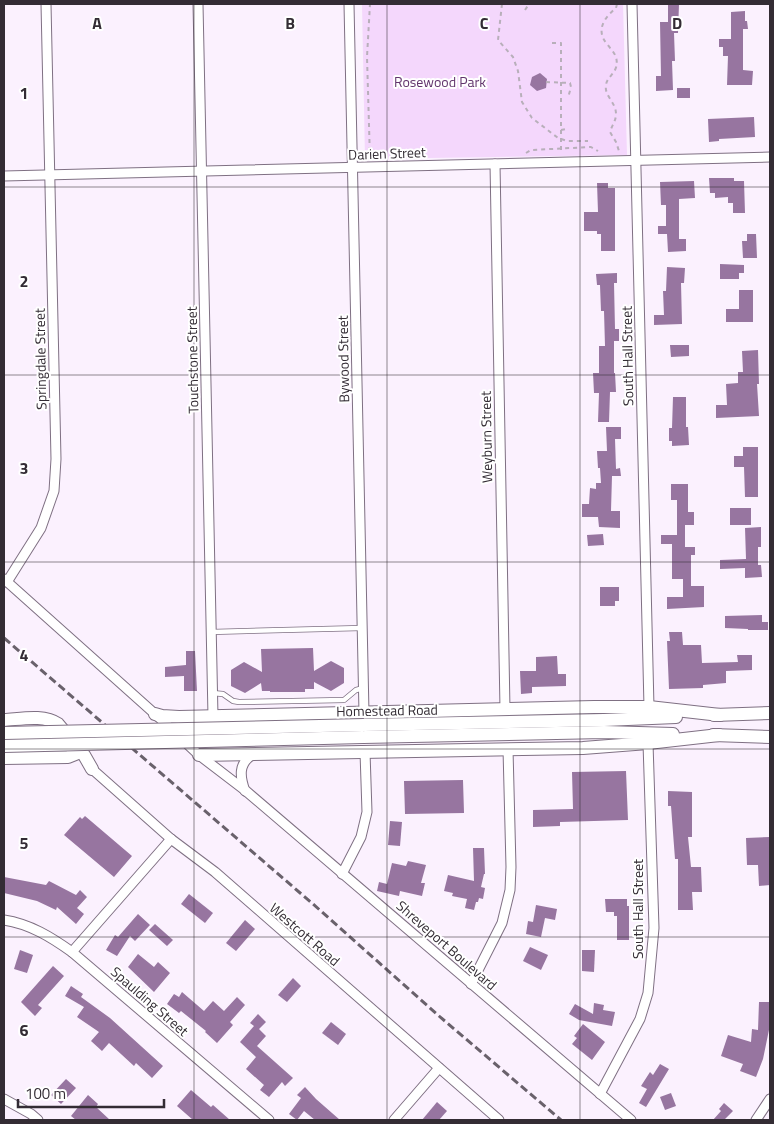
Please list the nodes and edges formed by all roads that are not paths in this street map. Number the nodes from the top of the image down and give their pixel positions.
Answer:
1 (46, 4) edge
2 (198, 4) edge
3 (349, 4) edge
4 (632, 4) edge
5 (770, 157) edge
6 (636, 160) junction
7 (495, 164) junction
8 (353, 168) junction
9 (202, 170) junction
10 (50, 174) junction
11 (4, 176) edge
12 (5, 581) edge
13 (362, 628) junction
14 (211, 632) junction
15 (364, 688) junction
16 (212, 693) junction
17 (648, 707) junction
18 (505, 709) junction
19 (770, 713) edge
20 (156, 714) junction
21 (720, 714) junction
22 (213, 716) junction
23 (179, 718) junction
24 (4, 720) edge
25 (364, 725) junction
26 (171, 728) junction
27 (4, 733) edge
28 (719, 735) junction
29 (770, 737) edge
30 (648, 743) junction
31 (4, 746) edge
32 (79, 748) junction
33 (508, 749) junction
34 (365, 752) junction
35 (198, 755) junction
36 (252, 755) junction
37 (68, 757) junction
38 (4, 758) edge
39 (92, 769) junction
40 (246, 791) junction
41 (171, 839) junction
42 (342, 874) junction
43 (4, 920) edge
44 (72, 952) junction
45 (471, 984) junction
46 (439, 1068) junction
47 (600, 1094) junction
48 (4, 1099) edge
49 (770, 1099) edge
50 (38, 1120) edge
51 (269, 1120) edge
52 (394, 1120) edge
53 (499, 1120) edge
54 (630, 1120) edge
55 (756, 1120) edge

1 - 10 street, Springdale Street
2 - 9 street, Touchstone Street
3 - 8 street, Bywood Street
4 - 6 street, South Hall Street
5 - 6 street, Darien Street
6 - 7 street, Darien Street
6 - 17 street, South Hall Street
7 - 8 street, Darien Street
7 - 18 street, Weyburn Street
8 - 9 street, Darien Street
8 - 13 street, Bywood Street
9 - 10 street, Darien Street
9 - 14 street, Touchstone Street
10 - 11 street, Darien Street
10 - 12 street, Springdale Street
12 - 20 street, Shreveport Boulevard
13 - 14 lane
13 - 15 street, Bywood Street
14 - 16 street, Touchstone Street
15 - 16 lane
15 - 25 street, Bywood Street
16 - 22 street, Touchstone Street
17 - 18 main road
17 - 21 main road
18 - 25 main road
19 - 21 main road, Homestead Road
20 - 23 main road
20 - 26 street, Shreveport Boulevard
21 - 25 main road, Homestead Road
22 - 23 main road
22 - 25 main road
23 - 26 main road
24 - 32 main road
25 - 27 main road, Homestead Road, bridge
25 - 28 main road, Homestead Road
25 - 31 main road, Homestead Road, bridge
26 - 35 street, Shreveport Boulevard
28 - 29 main road, Homestead Road
28 - 30 main road
30 - 33 main road
30 - 47 street, South Hall Street
32 - 37 main road
32 - 39 main road
33 - 34 main road
33 - 45 street
34 - 36 main road
34 - 42 street
35 - 36 main road
35 - 40 street, Shreveport Boulevard
36 - 40 street
37 - 38 main road
37 - 39 main road
39 - 41 street, Westcott Road
40 - 42 street, Shreveport Boulevard
41 - 44 street
41 - 46 street, Westcott Road
42 - 45 street, Shreveport Boulevard
43 - 44 street, Spaulding Street
44 - 51 street, Spaulding Street
45 - 47 street, Shreveport Boulevard
46 - 52 street
46 - 53 street, Westcott Road
47 - 54 street, Shreveport Boulevard
48 - 50 street
49 - 55 street

